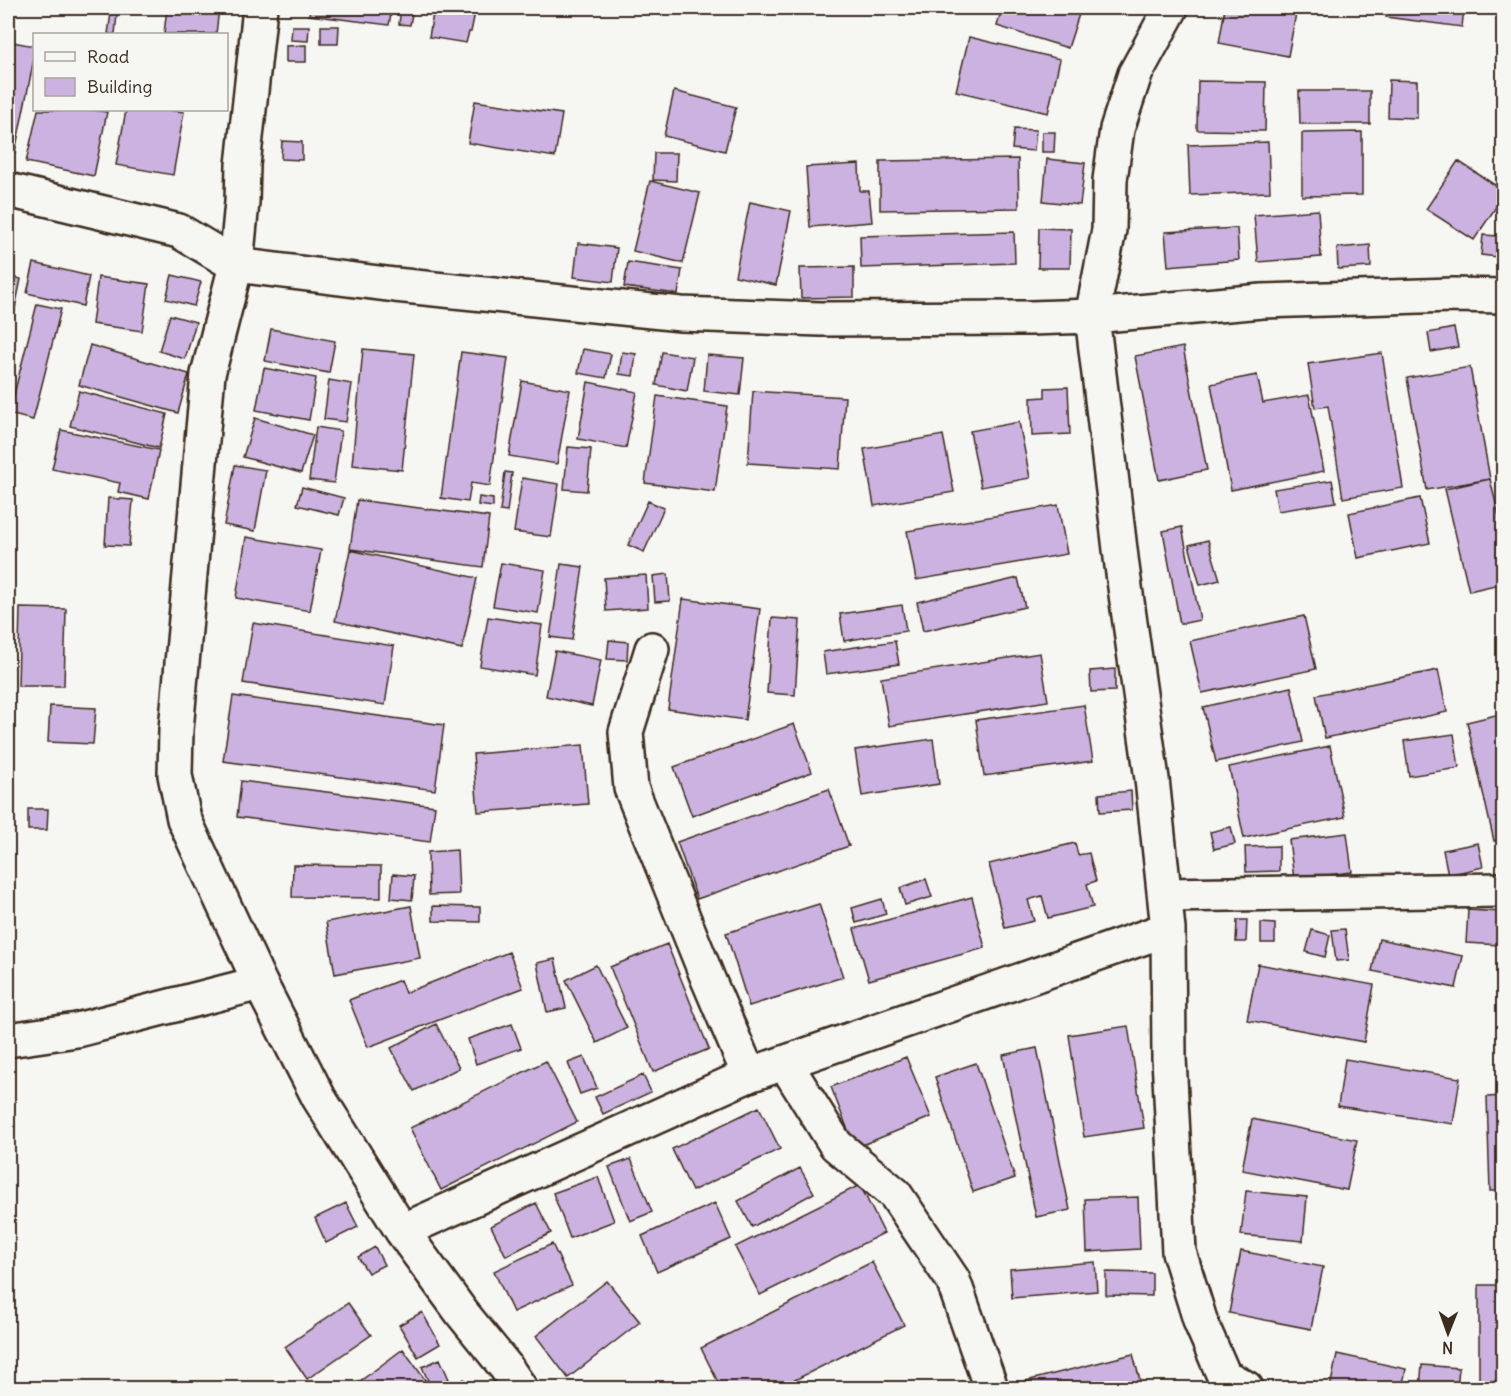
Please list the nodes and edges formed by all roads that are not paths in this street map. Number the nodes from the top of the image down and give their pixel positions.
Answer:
1 (260, 8) edge
2 (1171, 8) edge
3 (8, 190) edge
4 (236, 265) junction
5 (1503, 296) edge
6 (1092, 316) junction
7 (652, 649) dead end
8 (1503, 890) edge
9 (1165, 896) junction
10 (1168, 929) junction
11 (260, 983) junction
12 (8, 1040) edge
13 (785, 1063) junction
14 (750, 1075) junction
15 (402, 1231) junction
16 (520, 1389) edge
17 (991, 1389) edge
18 (1246, 1389) edge

1 - 4 street
2 - 6 street
3 - 4 street
4 - 6 street
4 - 11 street
5 - 6 street
6 - 9 street
7 - 14 street
8 - 9 street
9 - 10 street
10 - 13 street
10 - 18 street
11 - 12 street
11 - 15 street
13 - 14 street
13 - 17 street
14 - 15 street
15 - 16 street

